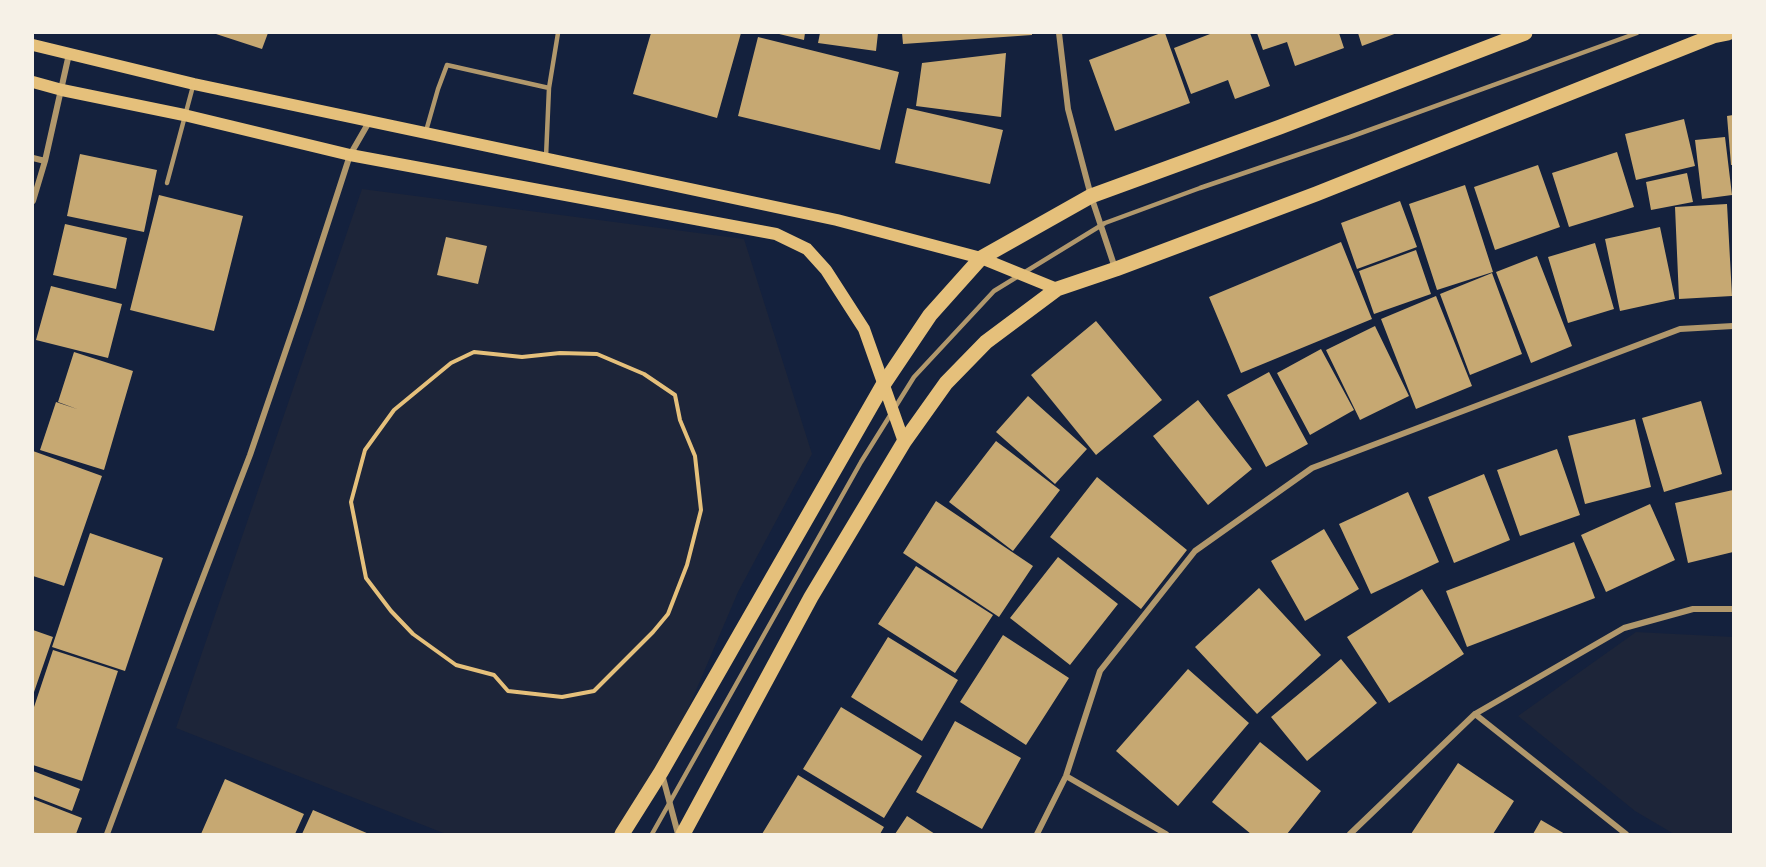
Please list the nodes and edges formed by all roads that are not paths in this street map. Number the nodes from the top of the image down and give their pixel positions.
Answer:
1 (558, 33) edge
2 (1059, 33) edge
3 (1525, 33) edge
4 (1637, 33) edge
5 (1718, 34) edge
6 (33, 45) edge
7 (69, 54) junction
8 (33, 82) edge
9 (194, 84) junction
10 (549, 88) junction
11 (62, 90) junction
12 (184, 115) junction
13 (369, 122) junction
14 (425, 133) junction
15 (350, 155) junction
16 (546, 157) junction
17 (33, 158) edge
18 (45, 161) junction
19 (167, 183) dead end
20 (1091, 196) junction
21 (33, 201) edge
22 (981, 258) junction
23 (1116, 269) junction
24 (1057, 289) junction
25 (1733, 326) edge
26 (883, 385) junction
27 (904, 442) junction
28 (1733, 609) edge
29 (1475, 714) junction
30 (661, 772) junction
31 (1066, 776) junction
32 (107, 834) edge
33 (622, 834) edge
34 (652, 834) edge
35 (681, 834) edge
36 (1037, 834) edge
37 (1166, 834) edge
38 (1350, 834) edge
39 (1626, 834) edge

1 - 10 lane
2 - 20 street
3 - 20 main road
4 - 34 lane
5 - 23 main road
6 - 7 main road
7 - 9 main road
7 - 11 street
8 - 11 main road
9 - 12 lane
9 - 13 main road
10 - 14 lane
10 - 16 lane
11 - 12 main road
11 - 18 street
12 - 15 main road
12 - 19 lane
13 - 14 main road
13 - 15 street
14 - 16 main road
15 - 26 main road
15 - 32 street
16 - 22 main road
17 - 18 street
18 - 21 street
20 - 22 main road
20 - 23 street
22 - 24 main road
22 - 26 main road
23 - 24 main road
24 - 27 main road
25 - 31 street
26 - 27 main road
26 - 30 main road
27 - 35 main road
28 - 29 street
29 - 38 street
29 - 39 street
30 - 33 main road
30 - 35 street
31 - 36 street
31 - 37 street

